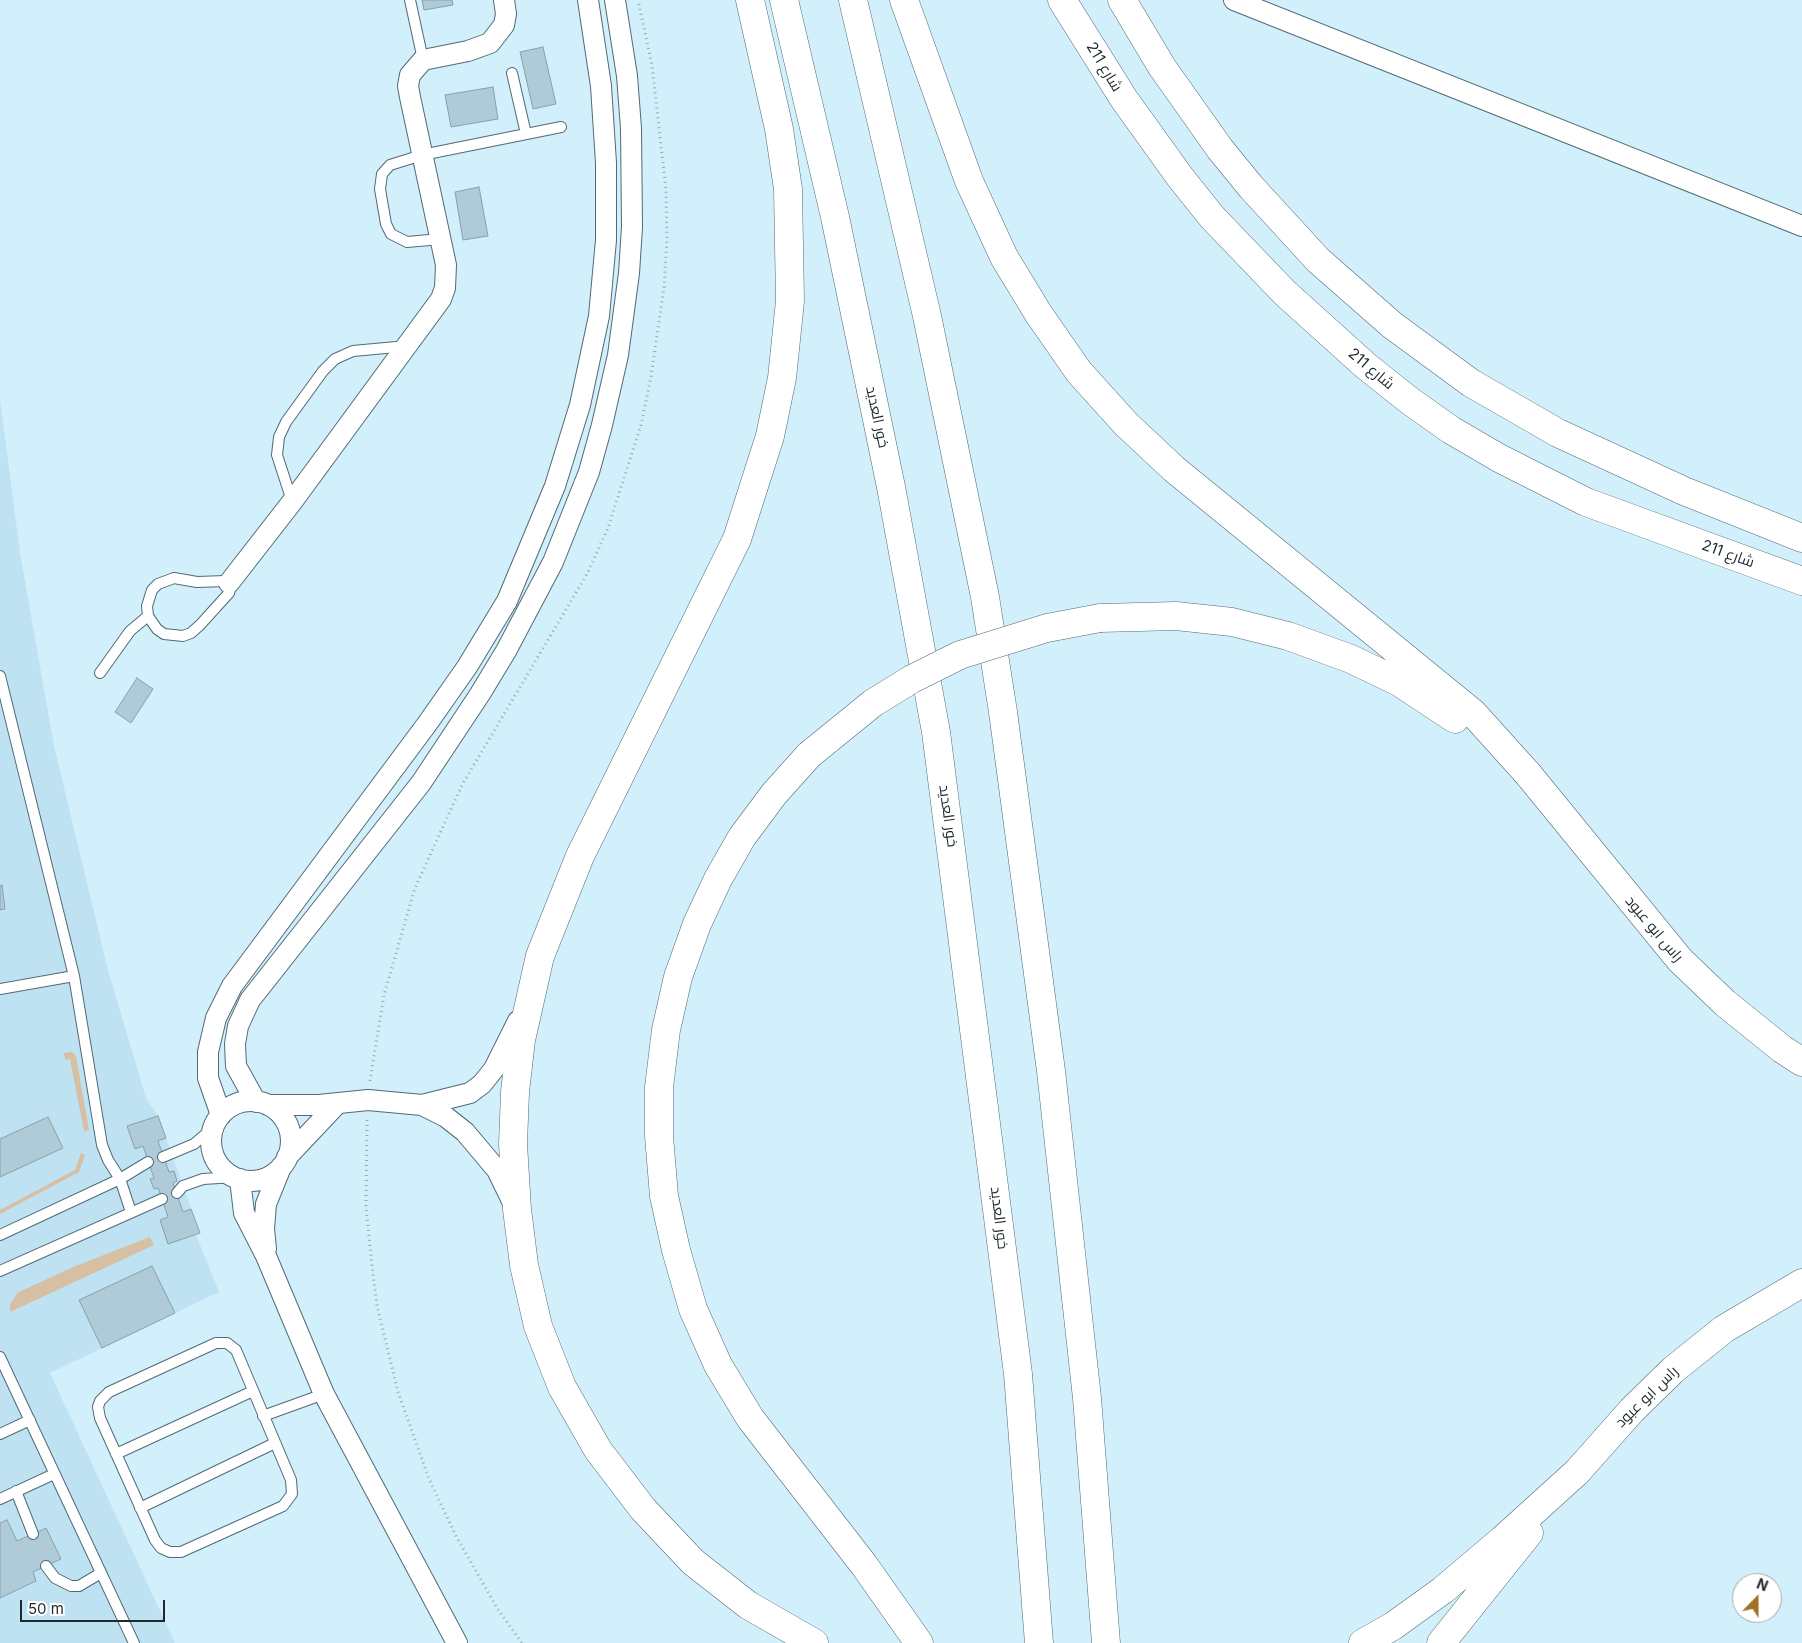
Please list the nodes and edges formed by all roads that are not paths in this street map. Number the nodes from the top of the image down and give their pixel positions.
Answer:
1 (410, 0) edge
2 (504, 0) edge
3 (588, 0) edge
4 (615, 0) edge
5 (750, 0) edge
6 (784, 0) edge
7 (853, 0) edge
8 (904, 0) edge
9 (1062, 0) edge
10 (1122, 0) edge
11 (1234, 0) edge
12 (423, 60) junction
13 (512, 73) dead end
14 (561, 127) dead end
15 (526, 134) junction
16 (422, 155) junction
17 (1802, 226) edge
18 (441, 239) junction
19 (408, 346) junction
20 (292, 502) junction
21 (1802, 538) edge
22 (1802, 581) edge
23 (229, 583) junction
24 (148, 616) junction
25 (100, 673) dead end
26 (0, 676) edge
27 (1528, 774) junction
28 (74, 976) junction
29 (0, 989) edge
30 (529, 999) junction
31 (1802, 1062) edge
32 (262, 1103) junction
33 (337, 1104) junction
34 (422, 1106) junction
35 (217, 1121) junction
36 (163, 1157) dead end
37 (148, 1162) dead end
38 (284, 1162) junction
39 (120, 1178) junction
40 (238, 1178) junction
41 (176, 1193) dead end
42 (162, 1199) dead end
43 (516, 1210) junction
44 (131, 1212) junction
45 (0, 1236) edge
46 (266, 1256) junction
47 (0, 1271) edge
48 (1802, 1283) edge
49 (0, 1357) edge
50 (253, 1391) junction
51 (324, 1394) junction
52 (264, 1416) junction
53 (30, 1420) junction
54 (0, 1434) edge
55 (275, 1443) junction
56 (116, 1454) junction
57 (1576, 1472) junction
58 (54, 1474) junction
59 (16, 1491) junction
60 (0, 1499) edge
61 (140, 1508) junction
62 (33, 1534) dead end
63 (46, 1566) dead end
64 (101, 1573) junction
65 (134, 1643) edge
66 (457, 1643) edge
67 (814, 1643) edge
68 (919, 1643) edge
69 (1039, 1643) edge
70 (1106, 1643) edge
71 (1363, 1643) edge
72 (1441, 1643) edge

1 - 12 lane
2 - 12 street
3 - 35 street
4 - 32 street
5 - 30 main road
6 - 69 main road, خور العديد
7 - 70 main road
8 - 27 main road
9 - 22 main road, شارع 211
10 - 21 main road
11 - 17 street
12 - 16 street
13 - 15 lane
14 - 15 lane
15 - 16 lane
16 - 18 street
16 - 18 lane
18 - 19 street
19 - 20 street
19 - 20 lane
20 - 23 street
23 - 24 lane
23 - 24 lane
24 - 25 lane
26 - 28 lane
27 - 31 main road, راس ابو عبود
27 - 68 main road, bridge
28 - 29 lane
28 - 39 lane
30 - 34 street
30 - 43 main road
32 - 33 street
32 - 35 street
32 - 38 street
33 - 34 street
33 - 38 street
34 - 43 street
35 - 36 lane
35 - 40 street
37 - 39 lane
38 - 40 street
38 - 46 street
39 - 44 lane
39 - 45 lane
40 - 41 lane
40 - 46 street
42 - 44 lane
43 - 67 main road
44 - 47 lane
46 - 51 street
48 - 57 main road, راس ابو عبود
49 - 53 lane
50 - 52 lane
50 - 56 lane
50 - 56 lane
51 - 52 lane
51 - 66 street
52 - 55 lane
53 - 54 lane
53 - 58 lane
55 - 61 lane
55 - 61 lane
56 - 61 lane
57 - 71 main road
57 - 72 main road
58 - 59 lane
58 - 64 lane
59 - 60 lane
59 - 62 lane
63 - 64 lane
64 - 65 lane

